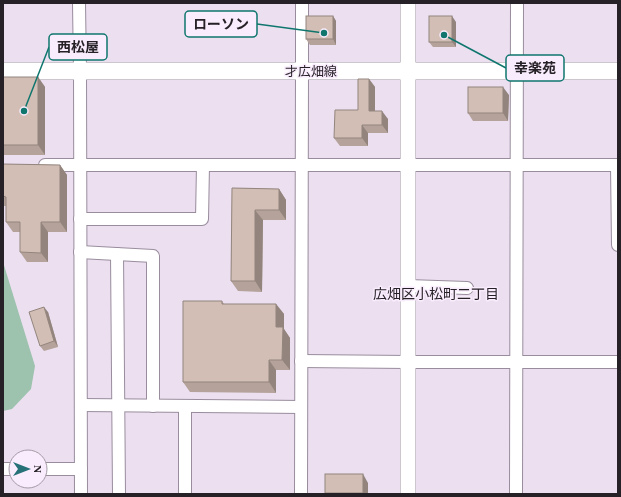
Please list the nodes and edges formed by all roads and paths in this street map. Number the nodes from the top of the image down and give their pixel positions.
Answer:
1 (79, 3) edge
2 (302, 3) edge
3 (408, 3) edge
4 (517, 3) edge
5 (3, 71) edge
6 (80, 71) junction
7 (302, 71) junction
8 (408, 71) junction
9 (518, 71) junction
10 (618, 71) edge
11 (34, 165) edge
12 (80, 165) junction
13 (203, 165) junction
14 (302, 165) junction
15 (408, 165) junction
16 (517, 165) junction
17 (618, 165) edge
18 (80, 218) junction
19 (618, 245) edge
20 (80, 252) junction
21 (117, 254) junction
22 (408, 286) junction
23 (467, 288) dead end
24 (301, 361) junction
25 (408, 362) junction
26 (618, 362) edge
27 (517, 363) junction
28 (81, 405) junction
29 (119, 405) junction
30 (153, 406) junction
31 (185, 406) junction
32 (301, 408) junction
33 (48, 469) edge
34 (81, 470) junction
35 (81, 494) edge
36 (119, 494) edge
37 (185, 494) edge
38 (301, 494) edge
39 (408, 494) edge
40 (516, 494) edge

1 - 6 street
2 - 7 street
3 - 8 street
4 - 9 street
5 - 6 main road, 才広畑線
6 - 7 main road, 才広畑線
6 - 12 street
7 - 8 main road, 才広畑線
7 - 14 street
8 - 9 main road, 才広畑線
8 - 15 street
9 - 10 main road, 才広畑線
9 - 16 street
11 - 12 street
12 - 13 street
12 - 18 street
13 - 14 street
13 - 18 street
14 - 15 street
14 - 24 street
15 - 16 street
15 - 22 street
16 - 17 street
16 - 27 street
17 - 19 street
18 - 20 street
20 - 21 street
20 - 28 street
21 - 29 street
21 - 30 street
22 - 23 street
22 - 25 street
24 - 25 street
24 - 32 street
25 - 27 street
25 - 39 street
26 - 27 street
27 - 40 street
28 - 29 street
28 - 34 street
29 - 30 street
29 - 36 street
30 - 31 street
31 - 32 street
31 - 37 street
32 - 38 street
33 - 34 street
34 - 35 street

